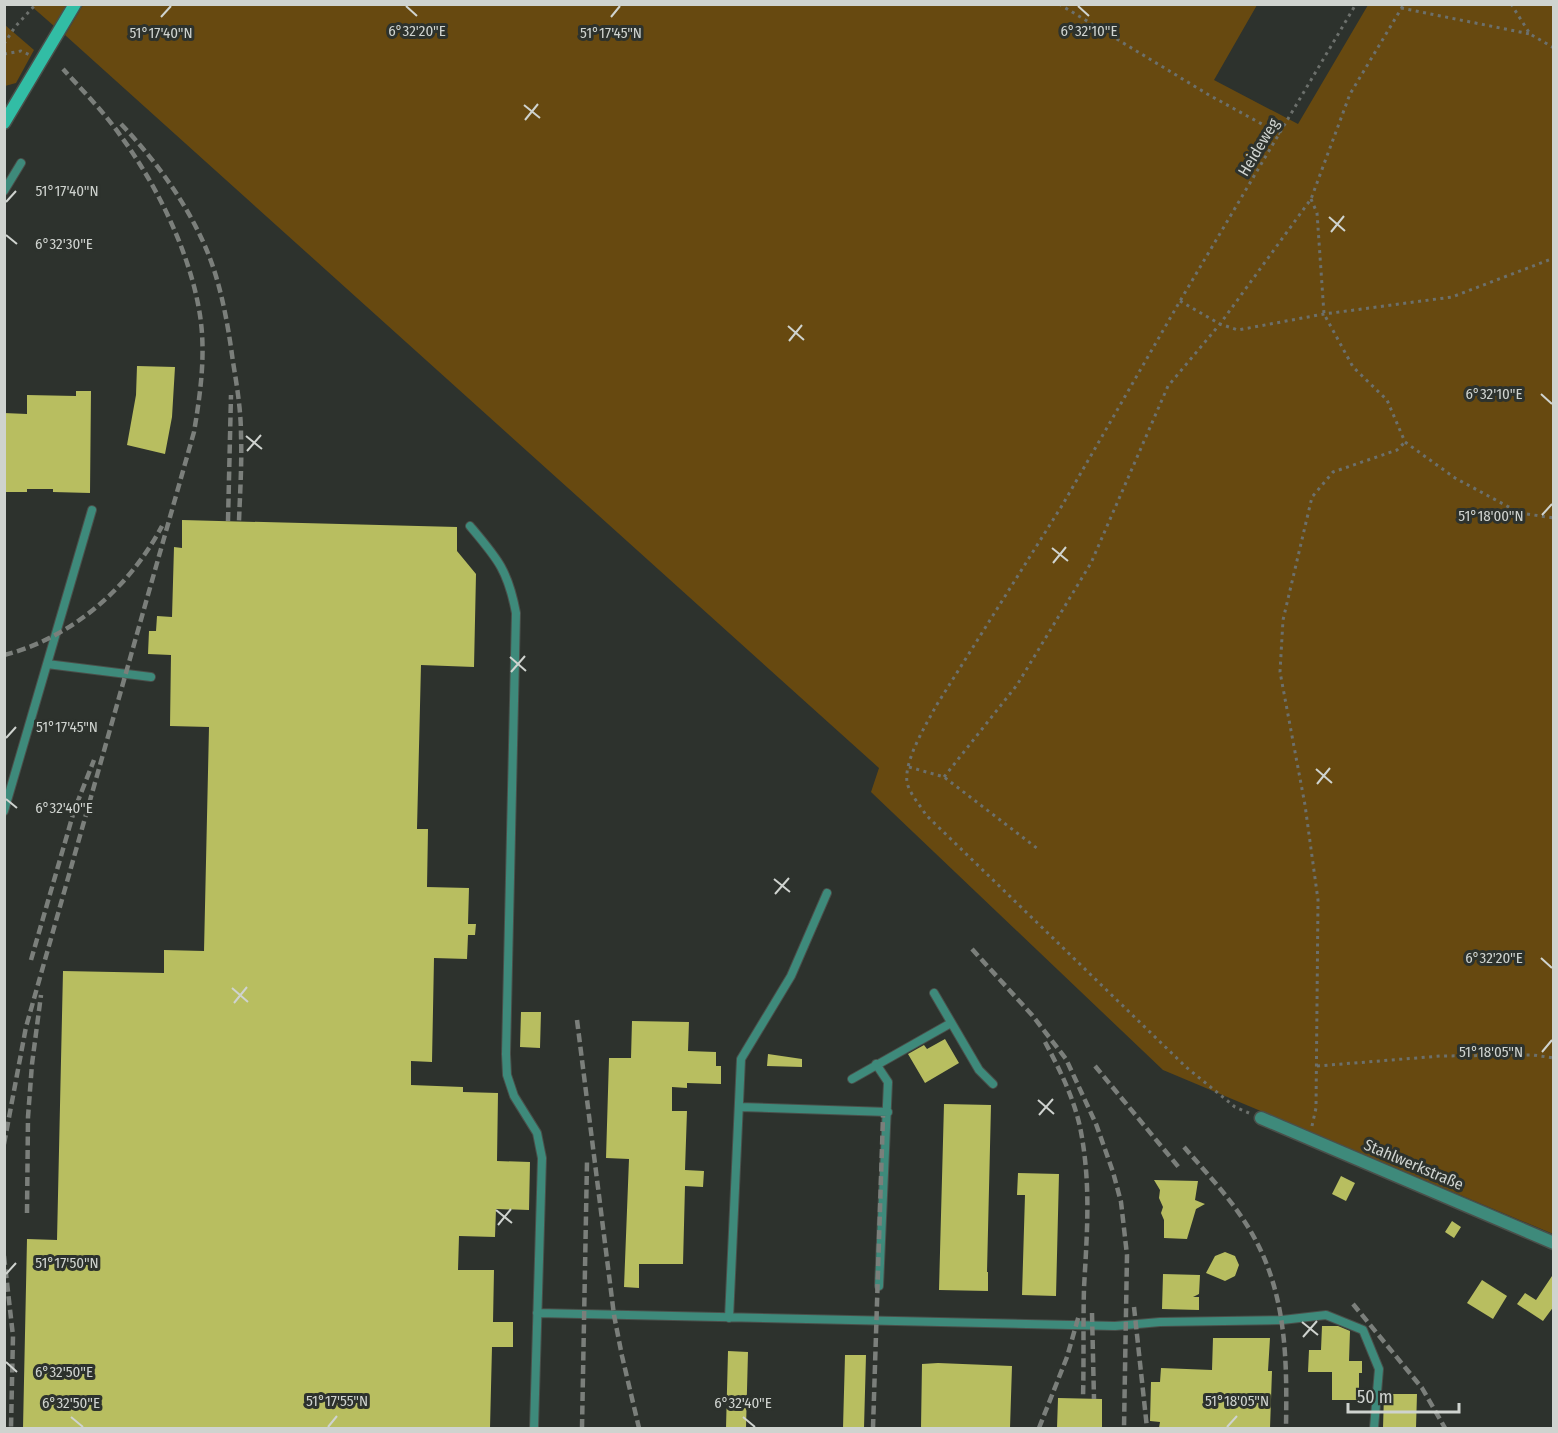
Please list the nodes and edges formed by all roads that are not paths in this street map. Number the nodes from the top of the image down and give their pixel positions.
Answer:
1 (75, 4) edge
2 (4, 123) edge
3 (21, 163) dead end
4 (4, 191) edge
5 (92, 510) dead end
6 (470, 526) dead end
7 (47, 664) junction
8 (151, 677) dead end
9 (4, 811) edge
10 (827, 892) dead end
11 (934, 993) dead end
12 (951, 1023) junction
13 (876, 1064) junction
14 (852, 1079) dead end
15 (993, 1084) dead end
16 (739, 1107) junction
17 (888, 1112) junction
18 (1262, 1118) road end
19 (1554, 1243) edge
20 (879, 1286) dead end
21 (537, 1313) junction
22 (729, 1318) junction
23 (534, 1428) edge
24 (1374, 1428) edge

1 - 2 main road
3 - 4 lane
5 - 7 lane
6 - 21 lane
7 - 8 lane
7 - 9 lane
10 - 16 lane
11 - 12 lane
12 - 13 lane
12 - 15 lane
13 - 14 lane
13 - 17 lane
16 - 17 lane
16 - 22 lane
17 - 20 lane
18 - 19 street, Stahlwerkstraße
21 - 22 lane
21 - 23 lane
22 - 24 lane

